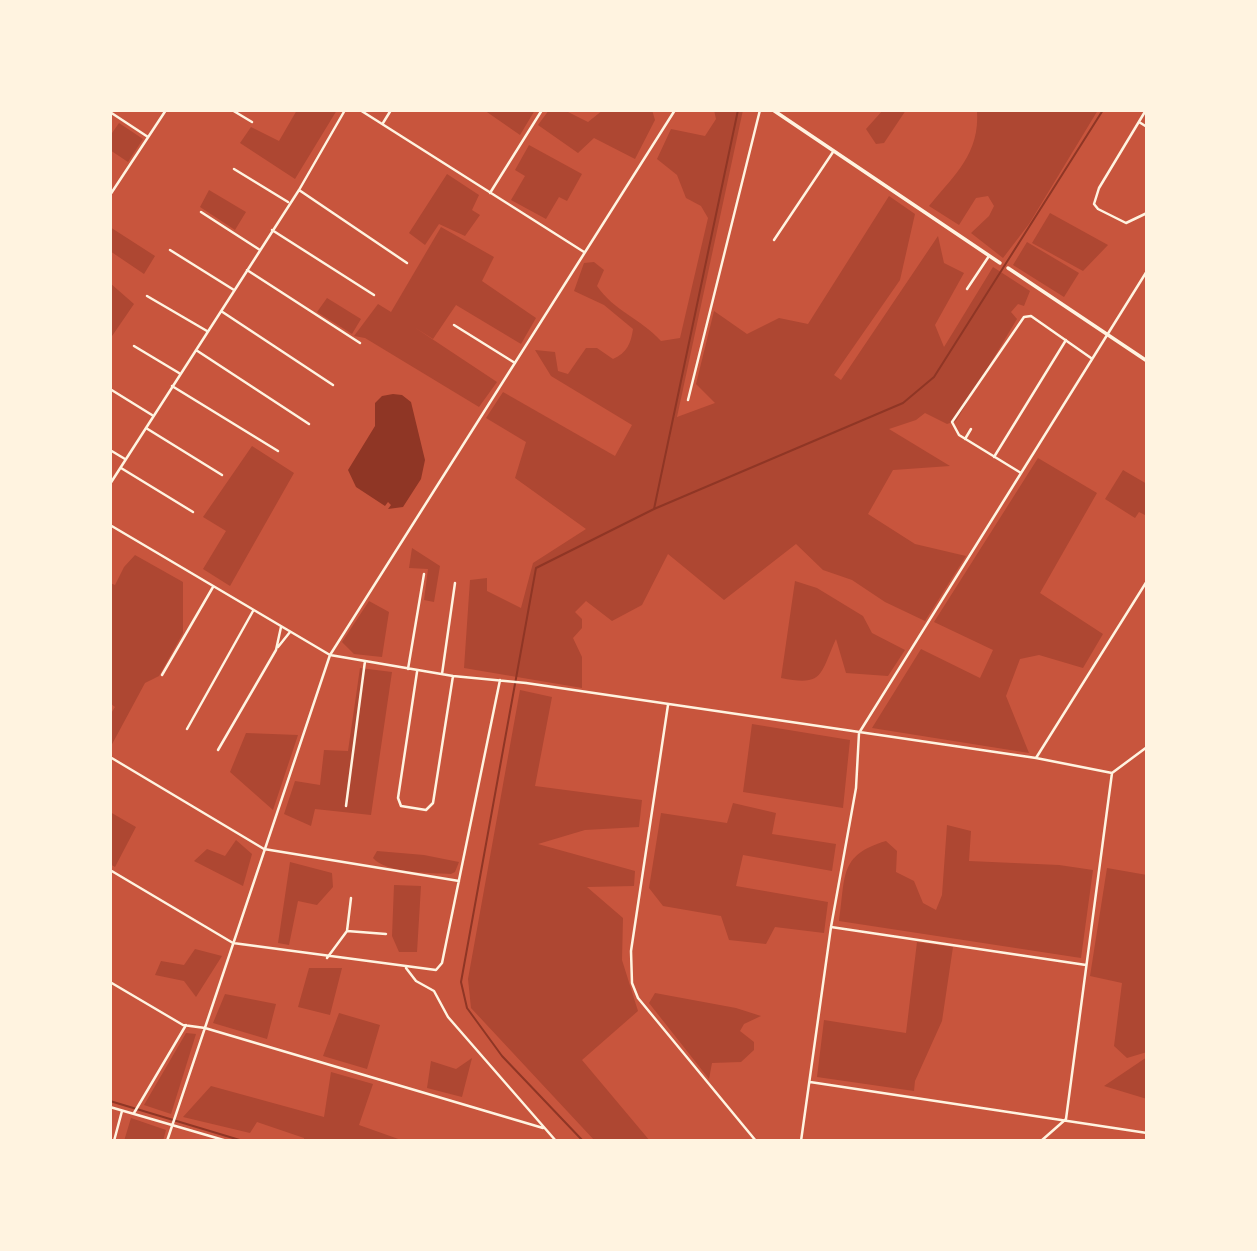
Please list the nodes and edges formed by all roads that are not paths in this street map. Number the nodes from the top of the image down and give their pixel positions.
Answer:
1 (166, 110) edge
2 (232, 110) edge
3 (345, 110) edge
4 (360, 110) edge
5 (391, 110) edge
6 (542, 110) edge
7 (676, 110) edge
8 (760, 110) edge
9 (773, 110) edge
10 (1146, 110) edge
11 (110, 112) edge
12 (253, 122) dead end
13 (1139, 122) junction
14 (383, 123) junction
15 (1147, 127) edge
16 (149, 137) junction
17 (833, 152) junction
18 (234, 169) dead end
19 (299, 190) junction
20 (490, 193) junction
21 (110, 195) edge
22 (289, 202) junction
23 (201, 212) dead end
24 (1147, 213) edge
25 (272, 230) junction
26 (774, 240) dead end
27 (170, 250) dead end
28 (260, 250) junction
29 (584, 252) junction
30 (989, 256) junction
31 (407, 263) dead end
32 (1000, 263) dead end
33 (1008, 268) dead end
34 (247, 270) junction
35 (1147, 271) edge
36 (967, 289) dead end
37 (234, 290) junction
38 (374, 295) dead end
39 (147, 296) dead end
40 (221, 311) junction
41 (454, 325) dead end
42 (207, 331) junction
43 (1106, 336) junction
44 (1066, 340) junction
45 (360, 343) dead end
46 (134, 346) dead end
47 (196, 350) junction
48 (1091, 358) junction
49 (1147, 361) edge
50 (515, 363) junction
51 (180, 374) junction
52 (333, 385) dead end
53 (172, 386) junction
54 (110, 389) edge
55 (688, 400) dead end
56 (154, 415) junction
57 (309, 424) dead end
58 (146, 428) junction
59 (971, 429) dead end
60 (965, 439) junction
61 (110, 450) edge
62 (278, 451) dead end
63 (994, 457) junction
64 (126, 460) junction
65 (121, 468) junction
66 (1021, 473) junction
67 (222, 475) dead end
68 (110, 484) edge
69 (193, 512) dead end
70 (110, 525) edge
71 (424, 574) dead end
72 (1147, 581) edge
73 (455, 583) dead end
74 (213, 587) junction
75 (253, 611) junction
76 (281, 627) junction
77 (290, 632) junction
78 (276, 650) junction
79 (330, 655) junction
80 (365, 661) junction
81 (408, 669) junction
82 (418, 670) junction
83 (442, 674) junction
84 (162, 675) dead end
85 (453, 676) junction
86 (500, 680) junction
87 (668, 705) junction
88 (187, 729) dead end
89 (859, 733) junction
90 (1147, 747) edge
91 (218, 750) dead end
92 (110, 757) edge
93 (1036, 758) junction
94 (1112, 773) junction
95 (346, 806) dead end
96 (264, 849) junction
97 (110, 870) edge
98 (459, 881) junction
99 (351, 898) dead end
100 (831, 927) junction
101 (347, 931) junction
102 (386, 933) dead end
103 (233, 943) junction
104 (327, 958) junction
105 (1086, 965) junction
106 (406, 968) junction
107 (110, 982) edge
108 (186, 1025) junction
109 (205, 1028) junction
110 (810, 1082) junction
111 (110, 1107) edge
112 (122, 1111) junction
113 (135, 1111) junction
114 (1066, 1119) junction
115 (173, 1122) junction
116 (543, 1128) junction
117 (1147, 1133) edge
118 (114, 1141) edge
119 (167, 1141) edge
120 (227, 1141) edge
121 (556, 1141) edge
122 (756, 1141) edge
123 (801, 1141) edge
124 (1041, 1141) edge

1 - 16 street
2 - 12 street
3 - 19 street
4 - 14 street
5 - 14 street
6 - 20 street
7 - 29 street
8 - 55 street
9 - 17 main road
10 - 13 street
11 - 16 street
13 - 15 street
13 - 24 street
14 - 20 street
16 - 21 street
17 - 26 street
17 - 30 main road
18 - 22 street
19 - 22 street
19 - 31 street
20 - 29 street
22 - 25 street
23 - 28 street
25 - 28 street
25 - 38 street
27 - 37 street
28 - 34 street
29 - 50 street
30 - 32 main road
30 - 36 street
33 - 43 main road
34 - 37 street
34 - 45 street
35 - 43 street
37 - 40 street
39 - 42 street
40 - 42 street
40 - 52 street
41 - 50 street
42 - 47 street
43 - 48 street
43 - 49 main road
44 - 48 street
44 - 60 street
44 - 63 street
46 - 51 street
47 - 51 street
47 - 57 street
48 - 66 street
50 - 79 street
51 - 53 street
53 - 56 street
53 - 62 street
54 - 56 street
56 - 58 street
58 - 64 street
58 - 67 street
59 - 60 street
60 - 63 street
61 - 64 street
63 - 66 street
64 - 65 street
65 - 68 street
65 - 69 street
66 - 89 street
70 - 74 street
71 - 81 street
72 - 93 street
73 - 83 street
74 - 75 street
74 - 84 street
75 - 76 street
75 - 88 street
76 - 77 street
76 - 78 street
77 - 78 street
77 - 79 street
78 - 91 street
79 - 80 street
79 - 96 street
80 - 81 street
80 - 95 street
81 - 82 street
82 - 83 street
82 - 85 street
83 - 85 street
85 - 86 street
86 - 87 street
86 - 98 street
87 - 89 street
87 - 122 street
89 - 93 street
89 - 100 street
90 - 94 street
92 - 96 street
93 - 94 street
94 - 105 street
96 - 98 street
96 - 103 street
97 - 103 street
98 - 106 street
99 - 101 street
100 - 105 street
100 - 110 street
101 - 102 street
101 - 104 street
103 - 104 street
103 - 109 street
104 - 106 street
105 - 114 street
106 - 116 street
107 - 108 street
108 - 109 street
108 - 113 street
109 - 115 street
109 - 116 street
110 - 114 street
110 - 123 street
111 - 112 street
112 - 113 street
112 - 118 street
113 - 115 street
114 - 117 street
114 - 124 street
115 - 119 street
115 - 120 street
116 - 121 street

